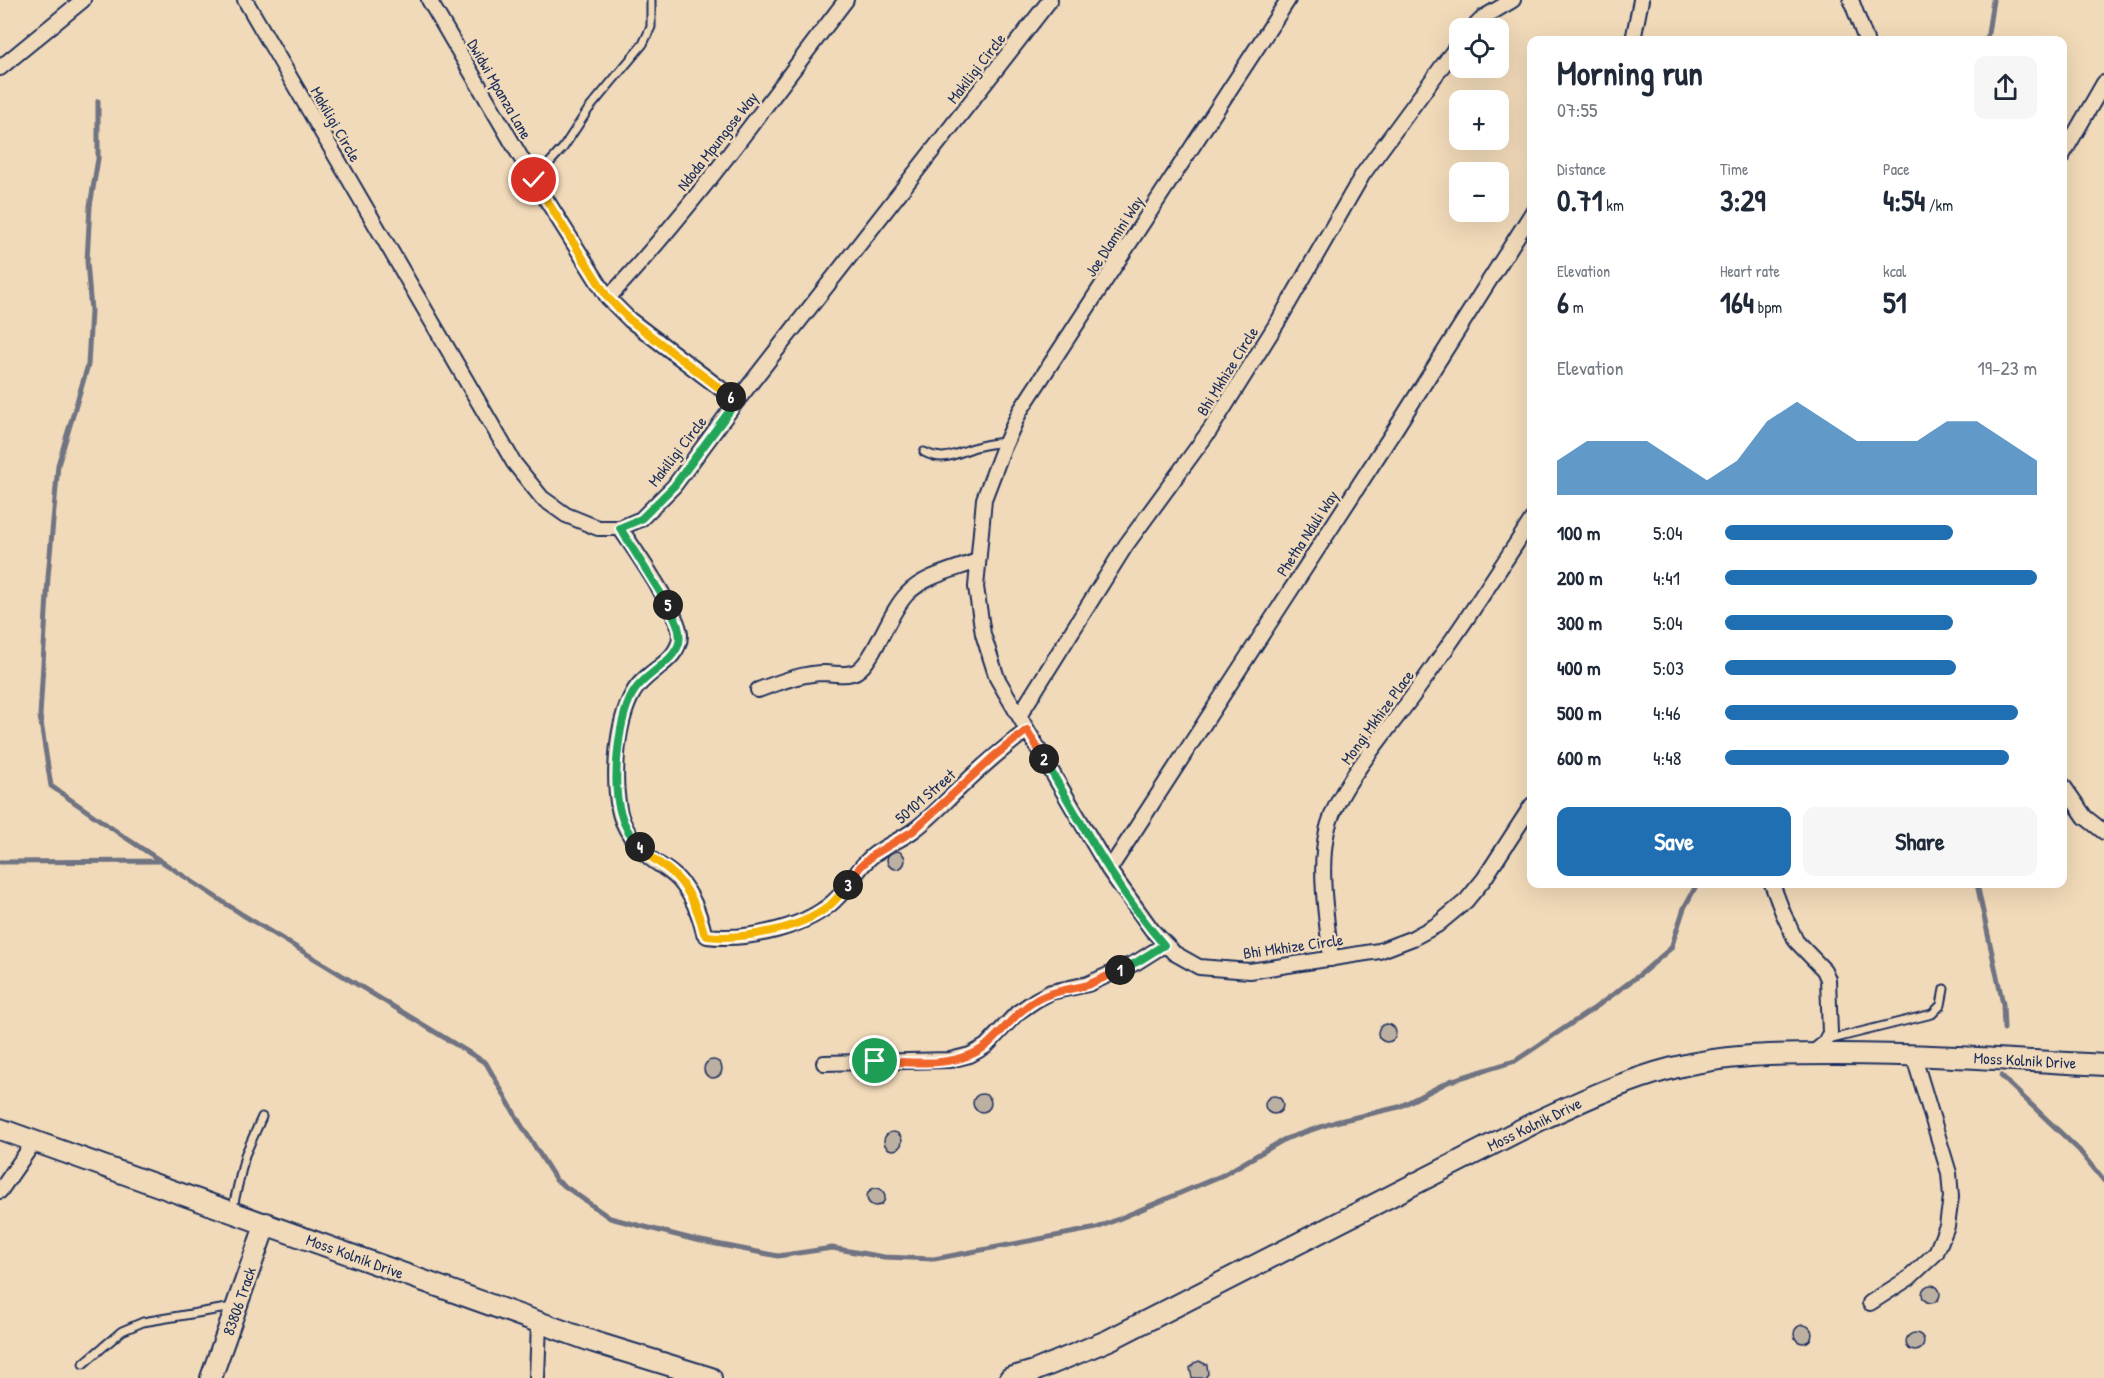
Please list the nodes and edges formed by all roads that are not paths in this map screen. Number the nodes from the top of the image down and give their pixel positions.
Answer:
1 (83, 0) edge
2 (245, 0) edge
3 (429, 0) edge
4 (651, 0) edge
5 (846, 0) edge
6 (1050, 0) edge
7 (1288, 0) edge
8 (1512, 0) edge
9 (1641, 0) edge
10 (1851, 0) edge
11 (1484, 18) edge
12 (1634, 36) edge
13 (1864, 36) edge
14 (1449, 57) edge
15 (0, 68) edge
16 (2104, 83) edge
17 (2067, 147) edge
18 (534, 180) junction
19 (1527, 221) edge
20 (608, 298) junction
21 (737, 401) junction
22 (1006, 442) junction
23 (924, 452) dead end
24 (984, 499) joint
25 (1527, 526) edge
26 (620, 528) junction
27 (977, 561) junction
28 (758, 690) dead end
29 (1019, 716) junction
30 (1027, 730) junction
31 (2067, 791) edge
32 (1527, 813) edge
33 (2104, 832) edge
34 (1109, 870) junction
35 (1774, 888) edge
36 (1164, 945) junction
37 (1331, 959) junction
38 (1944, 989) dead end
39 (1828, 1040) junction
40 (1812, 1054) junction
41 (1913, 1054) junction
42 (824, 1063) dead end
43 (2104, 1065) edge
44 (262, 1117) dead end
45 (0, 1129) edge
46 (34, 1142) junction
47 (0, 1191) edge
48 (232, 1211) junction
49 (266, 1223) junction
50 (1870, 1303) dead end
51 (237, 1306) junction
52 (539, 1322) junction
53 (83, 1364) dead end
54 (534, 1377) edge
55 (211, 1378) edge
56 (711, 1378) edge
57 (1010, 1378) edge

1 - 15 street
2 - 26 street, Makiligi Circle
3 - 18 street, Dwidwi Mpanza Lane
4 - 18 lane
5 - 20 street, Ndoda Mpungose Way
6 - 21 street, Makiligi Circle
7 - 22 street, Joe Dlamini Way
8 - 11 street
9 - 12 street
10 - 13 street
14 - 29 street, Bhi Mkhize Circle
16 - 17 street
18 - 20 street, Dwidwi Mpanza Lane
19 - 34 street, Phetha Nduli Way
20 - 21 street, Dwidwi Mpanza Lane
21 - 26 street, Makiligi Circle
22 - 23 lane
22 - 24 street, Joe Dlamini Way
24 - 27 street, Bhi Mkhize Circle
25 - 37 street, Mongi Mkhize Place
26 - 30 street, 50101 Street
27 - 28 street
27 - 29 street, Bhi Mkhize Circle
29 - 30 street, Bhi Mkhize Circle
30 - 34 street, Bhi Mkhize Circle
31 - 33 street
32 - 37 street, Bhi Mkhize Circle
34 - 36 street, Bhi Mkhize Circle
35 - 39 street
36 - 37 street, Bhi Mkhize Circle
36 - 42 street
38 - 39 lane
39 - 40 street
40 - 41 main road, Moss Kolnik Drive
40 - 57 main road, Moss Kolnik Drive
41 - 43 main road, Moss Kolnik Drive
41 - 50 street
44 - 48 lane
45 - 46 main road, Moss Kolnik Drive
46 - 47 street
46 - 48 main road, Moss Kolnik Drive
48 - 49 main road, Moss Kolnik Drive
49 - 51 main road, 83806 Track
49 - 52 main road, Moss Kolnik Drive
51 - 53 lane
51 - 55 main road, 83806 Track
52 - 54 street
52 - 56 main road, Moss Kolnik Drive

